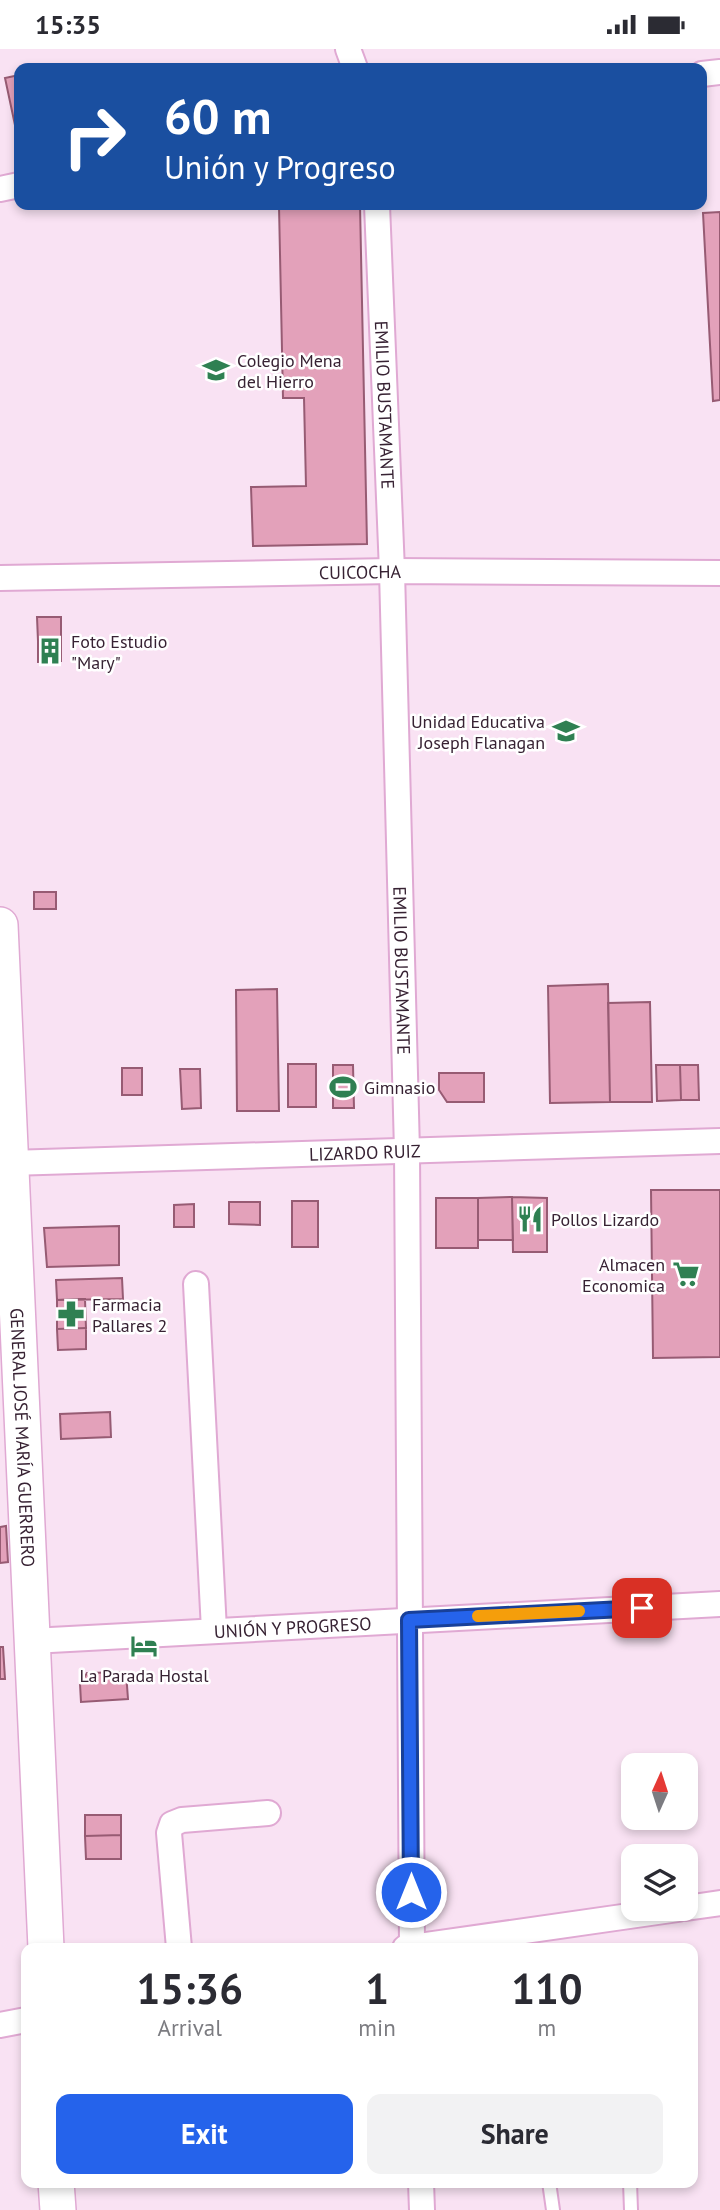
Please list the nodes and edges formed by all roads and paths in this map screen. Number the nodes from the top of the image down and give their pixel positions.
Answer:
1 (377, 210) edge
2 (392, 571) junction
3 (720, 573) edge
4 (0, 578) edge
5 (0, 925) edge
6 (2, 1003) edge
7 (720, 1141) edge
8 (407, 1151) junction
9 (10, 1163) junction
10 (196, 1284) dead end
11 (9, 1336) edge
12 (720, 1604) edge
13 (409, 1620) junction
14 (214, 1630) junction
15 (32, 1641) junction
16 (268, 1813) dead end
17 (720, 1903) edge
18 (698, 1906) edge
19 (621, 1917) edge
20 (46, 1943) edge
21 (179, 1943) edge
22 (409, 1943) edge
23 (437, 1943) edge
24 (21, 2020) edge
25 (0, 2025) edge
26 (56, 2188) edge
27 (421, 2188) edge
28 (550, 2188) edge
29 (630, 2188) edge
30 (58, 2210) edge
31 (422, 2210) edge
32 (552, 2210) edge
33 (631, 2210) edge

1 - 2 street, EMILIO BUSTAMANTE
2 - 3 street, CUICOCHA
2 - 4 street, CUICOCHA
2 - 8 street, EMILIO BUSTAMANTE
5 - 6 street, GENERAL JOSÉ MARÍA GUERRERO
6 - 9 street, GENERAL JOSÉ MARÍA GUERRERO
7 - 8 street, LIZARDO RUIZ
8 - 9 street, LIZARDO RUIZ
8 - 13 street, EMILIO BUSTAMANTE
9 - 11 street, GENERAL JOSÉ MARÍA GUERRERO
10 - 14 street
11 - 15 street, GENERAL JOSÉ MARÍA GUERRERO
12 - 13 street, UNIÓN Y PROGRESO
13 - 14 street, UNIÓN Y PROGRESO
13 - 22 street, EMILIO BUSTAMANTE
14 - 15 street, UNIÓN Y PROGRESO
15 - 20 street, GENERAL JOSÉ MARÍA GUERRERO
16 - 21 street
17 - 18 street
19 - 23 street
24 - 25 street
26 - 30 street
27 - 31 street
28 - 32 lane
29 - 33 lane

